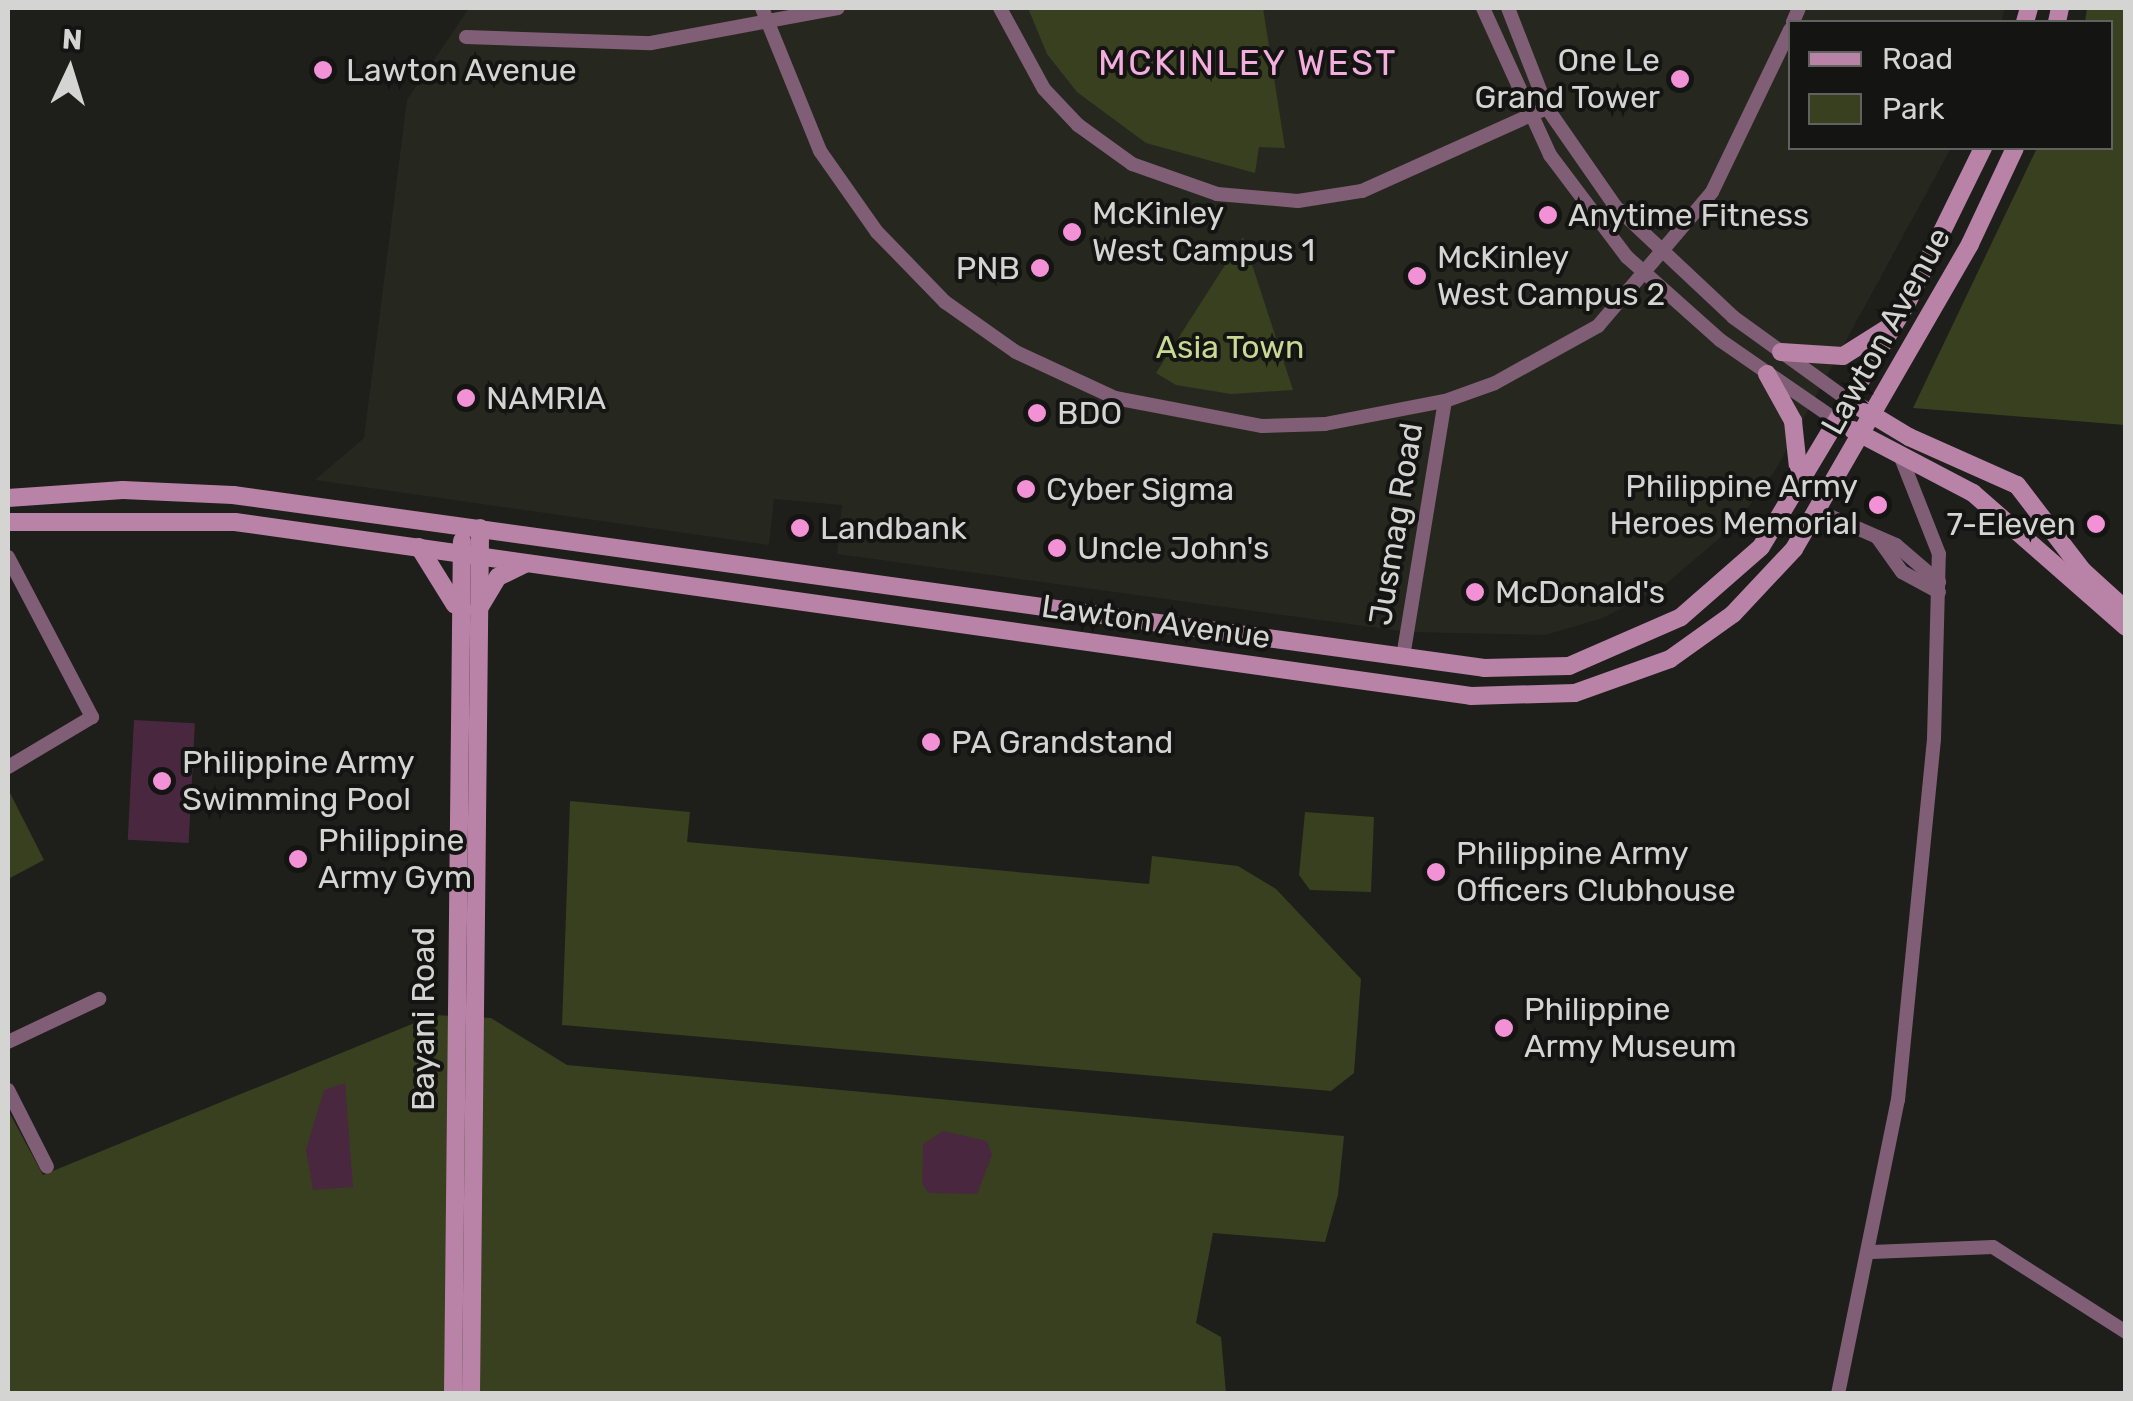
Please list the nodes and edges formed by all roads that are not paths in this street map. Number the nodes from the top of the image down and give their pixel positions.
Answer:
1 (762, 8) edge
2 (838, 8) edge
3 (1000, 8) edge
4 (1483, 8) edge
5 (1508, 8) edge
6 (768, 26) junction
7 (1788, 35) edge
8 (466, 37) dead end
9 (1548, 108) junction
10 (1529, 118) junction
11 (1982, 150) edge
12 (2013, 150) edge
13 (1665, 256) junction
14 (1646, 277) junction
15 (1906, 305) junction
16 (1781, 352) junction
17 (1767, 374) junction
18 (1444, 401) junction
19 (1851, 402) junction
20 (1874, 417) junction
21 (1840, 422) junction
22 (1862, 436) junction
23 (1900, 455) junction
24 (1800, 491) junction
25 (8, 498) edge
26 (1818, 511) junction
27 (8, 522) edge
28 (472, 527) junction
29 (419, 547) junction
30 (468, 554) junction
31 (8, 557) edge
32 (528, 562) junction
33 (1939, 587) junction
34 (2126, 610) edge
35 (466, 612) junction
36 (2126, 627) edge
37 (1403, 657) junction
38 (8, 766) edge
39 (462, 783) junction
40 (99, 999) dead end
41 (8, 1042) edge
42 (8, 1090) edge
43 (46, 1167) dead end
44 (1872, 1252) junction
45 (2126, 1332) edge
46 (453, 1394) edge
47 (471, 1394) edge
48 (1838, 1394) edge

1 - 6 street
2 - 6 street
3 - 10 street
4 - 10 street
5 - 9 street
6 - 8 street
6 - 18 street
7 - 13 street
9 - 10 street
9 - 13 street
10 - 14 street
11 - 15 main road, Lawton Avenue
12 - 20 main road, Lawton Avenue
13 - 14 street
13 - 16 street
14 - 17 street
14 - 18 street
15 - 16 main road
15 - 19 main road, Lawton Avenue
16 - 19 street
17 - 21 street
17 - 24 main road
18 - 37 street, Jusmag Road
19 - 20 main road
19 - 21 main road, Lawton Avenue
20 - 22 main road, Lawton Avenue
20 - 34 main road
21 - 22 main road
21 - 24 main road, Lawton Avenue
22 - 23 main road
22 - 26 main road, Lawton Avenue
23 - 33 street
23 - 36 main road
24 - 37 main road, Lawton Avenue
25 - 28 main road, Lawton Avenue
26 - 32 main road, Lawton Avenue
26 - 33 street
27 - 29 main road, Lawton Avenue
28 - 30 main road, Bayani Road
28 - 37 main road, Lawton Avenue
29 - 30 main road, Lawton Avenue
29 - 35 main road
30 - 32 main road, Lawton Avenue
30 - 35 main road, Bayani Road
31 - 38 street
32 - 35 main road
33 - 44 street
35 - 39 main road, Bayani Road
39 - 46 main road, Bayani Road
39 - 47 main road, Bayani Road
40 - 41 street
42 - 43 street
44 - 45 street
44 - 48 street

